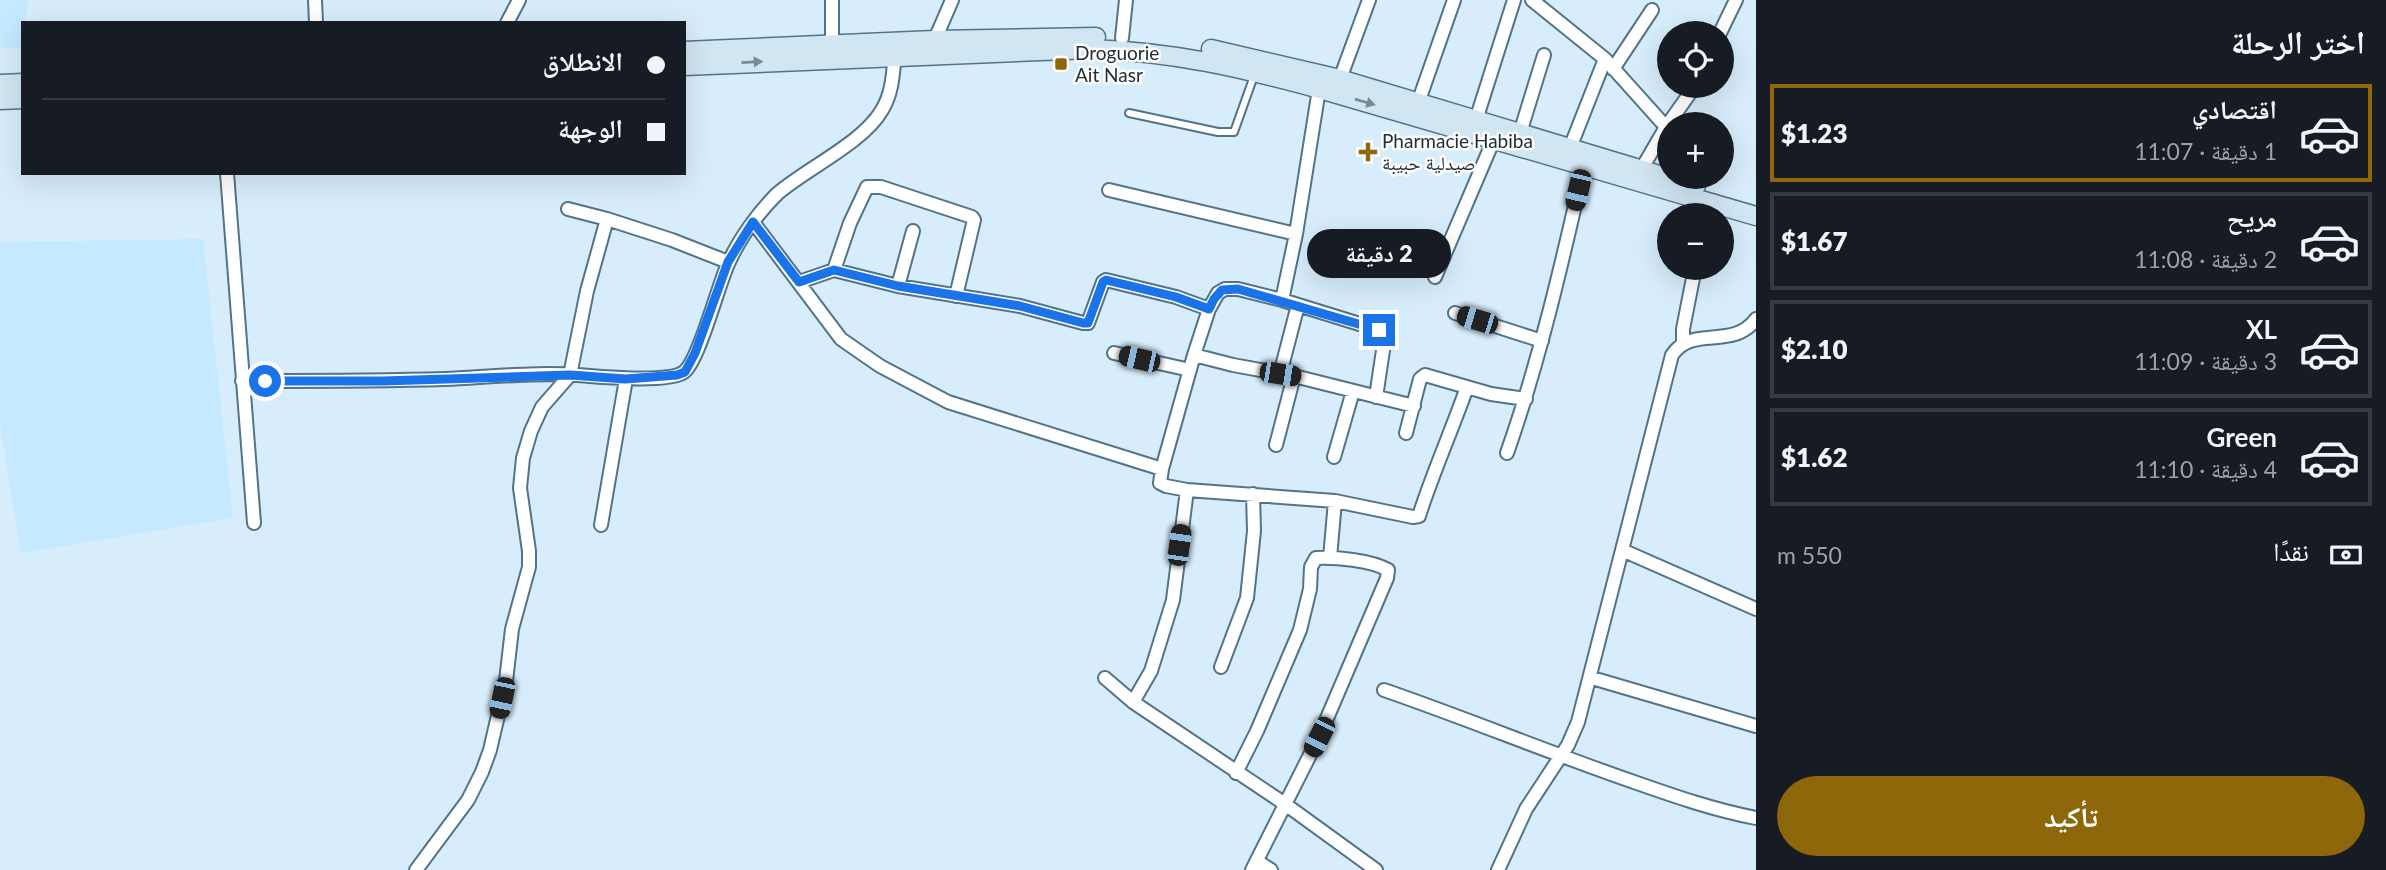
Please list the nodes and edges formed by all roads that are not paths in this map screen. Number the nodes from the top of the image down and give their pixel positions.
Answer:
1 (315, 0) edge
2 (519, 0) edge
3 (832, 0) edge
4 (952, 0) edge
5 (1126, 0) edge
6 (1369, 0) edge
7 (1454, 0) edge
8 (1514, 0) edge
9 (1532, 0) edge
10 (1735, 0) edge
11 (1652, 10) dead end
12 (316, 21) edge
13 (509, 21) edge
14 (1725, 21) edge
15 (1122, 38) junction
16 (832, 44) junction
17 (932, 47) junction
18 (896, 48) junction
19 (686, 51) edge
20 (1544, 55) dead end
21 (1609, 64) junction
22 (686, 66) edge
23 (1255, 71) junction
24 (1340, 79) junction
25 (1321, 82) junction
26 (21, 83) edge
27 (0, 84) edge
28 (21, 99) edge
29 (0, 100) edge
30 (1418, 103) junction
31 (1129, 113) dead end
32 (1657, 117) edge
33 (1476, 120) junction
34 (1520, 133) junction
35 (1494, 139) junction
36 (1657, 142) edge
37 (1570, 148) junction
38 (1584, 166) junction
39 (1641, 170) junction
40 (227, 175) edge
41 (1109, 191) dead end
42 (1690, 203) edge
43 (1756, 204) edge
44 (568, 209) dead end
45 (1734, 213) edge
46 (1756, 216) edge
47 (607, 219) junction
48 (753, 222) junction
49 (913, 231) dead end
50 (1296, 234) junction
51 (728, 262) junction
52 (834, 270) junction
53 (1435, 277) dead end
54 (1693, 280) edge
55 (799, 282) junction
56 (898, 286) junction
57 (956, 296) junction
58 (1282, 300) junction
59 (1298, 305) junction
60 (1209, 309) junction
61 (1455, 313) dead end
62 (1755, 321) edge
63 (1542, 341) junction
64 (1683, 344) junction
65 (1114, 353) dead end
66 (1194, 355) junction
67 (1190, 370) junction
68 (1280, 374) junction
69 (570, 375) junction
70 (1294, 376) junction
71 (626, 379) junction
72 (242, 381) junction
73 (1467, 387) junction
74 (1353, 391) junction
75 (1376, 397) junction
76 (1526, 399) junction
77 (1415, 406) junction
78 (1406, 433) dead end
79 (1276, 445) dead end
80 (1507, 453) dead end
81 (1334, 457) dead end
82 (1162, 469) junction
83 (1187, 491) junction
84 (1253, 495) junction
85 (1335, 501) junction
86 (254, 523) dead end
87 (601, 525) dead end
88 (1622, 550) junction
89 (1330, 558) junction
90 (1756, 609) edge
91 (1221, 667) dead end
92 (1105, 678) dead end
93 (1591, 678) junction
94 (1384, 690) dead end
95 (1133, 702) junction
96 (1756, 726) edge
97 (1559, 756) junction
98 (1236, 773) junction
99 (1285, 803) junction
100 (1756, 818) edge
101 (1356, 864) edge
102 (1254, 866) edge
103 (416, 870) edge
104 (1272, 870) edge
105 (1376, 870) edge
106 (1498, 870) edge

1 - 12 street
2 - 13 street
3 - 16 street
4 - 17 street
5 - 15 street
6 - 24 street
7 - 30 street
8 - 33 street
9 - 21 street
10 - 14 street
11 - 21 street
15 - 17 main road
15 - 25 main road
16 - 18 main road
16 - 19 main road
17 - 18 main road
17 - 23 main road
22 -> 18 main road
18 - 48 street
20 - 34 street
21 - 32 street
21 - 37 street
23 - 25 main road
23 - 31 lane
24 - 25 main road
24 - 30 main road
25 -> 35 main road
25 - 50 street
26 - 27 main road
28 - 29 main road
30 - 33 main road
33 - 34 main road
34 - 37 main road
35 - 38 main road
35 - 53 street
36 - 39 street
37 - 39 main road
38 - 42 main road
38 - 63 street
39 - 43 main road
40 - 72 street
41 - 50 street
44 - 47 street
45 - 46 main road
47 - 51 street
47 - 69 street
48 - 51 street
48 - 55 street
49 - 56 street
50 - 58 street
51 - 71 street
52 - 55 street
52 - 56 street
52 - 57 street
54 - 64 street
55 - 82 street
56 - 57 street
57 - 60 street
58 - 59 street
58 - 60 street
59 - 68 street
59 - 75 street
60 - 66 street
61 - 63 street
62 - 64 street
63 - 76 street
64 - 88 street
65 - 67 street
66 - 67 street
66 - 68 street
67 - 82 street
68 - 70 street
69 - 71 street
69 - 72 street
69 - 103 street
70 - 74 street
70 - 79 street
71 - 87 street
72 - 86 street
73 - 76 street
73 - 77 street
73 - 85 street
74 - 75 street
74 - 81 street
75 - 77 street
76 - 80 street
77 - 78 street
82 - 83 street
83 - 84 street
83 - 95 street
84 - 85 street
84 - 91 street
85 - 89 street
88 - 90 street
88 - 93 street
89 - 98 street
89 - 99 street
92 - 95 street
93 - 96 street
93 - 97 street
94 - 97 street
95 - 98 street
97 - 100 street
97 - 106 street
98 - 99 street
99 - 101 street
99 - 102 street
101 - 105 street
102 - 104 street

